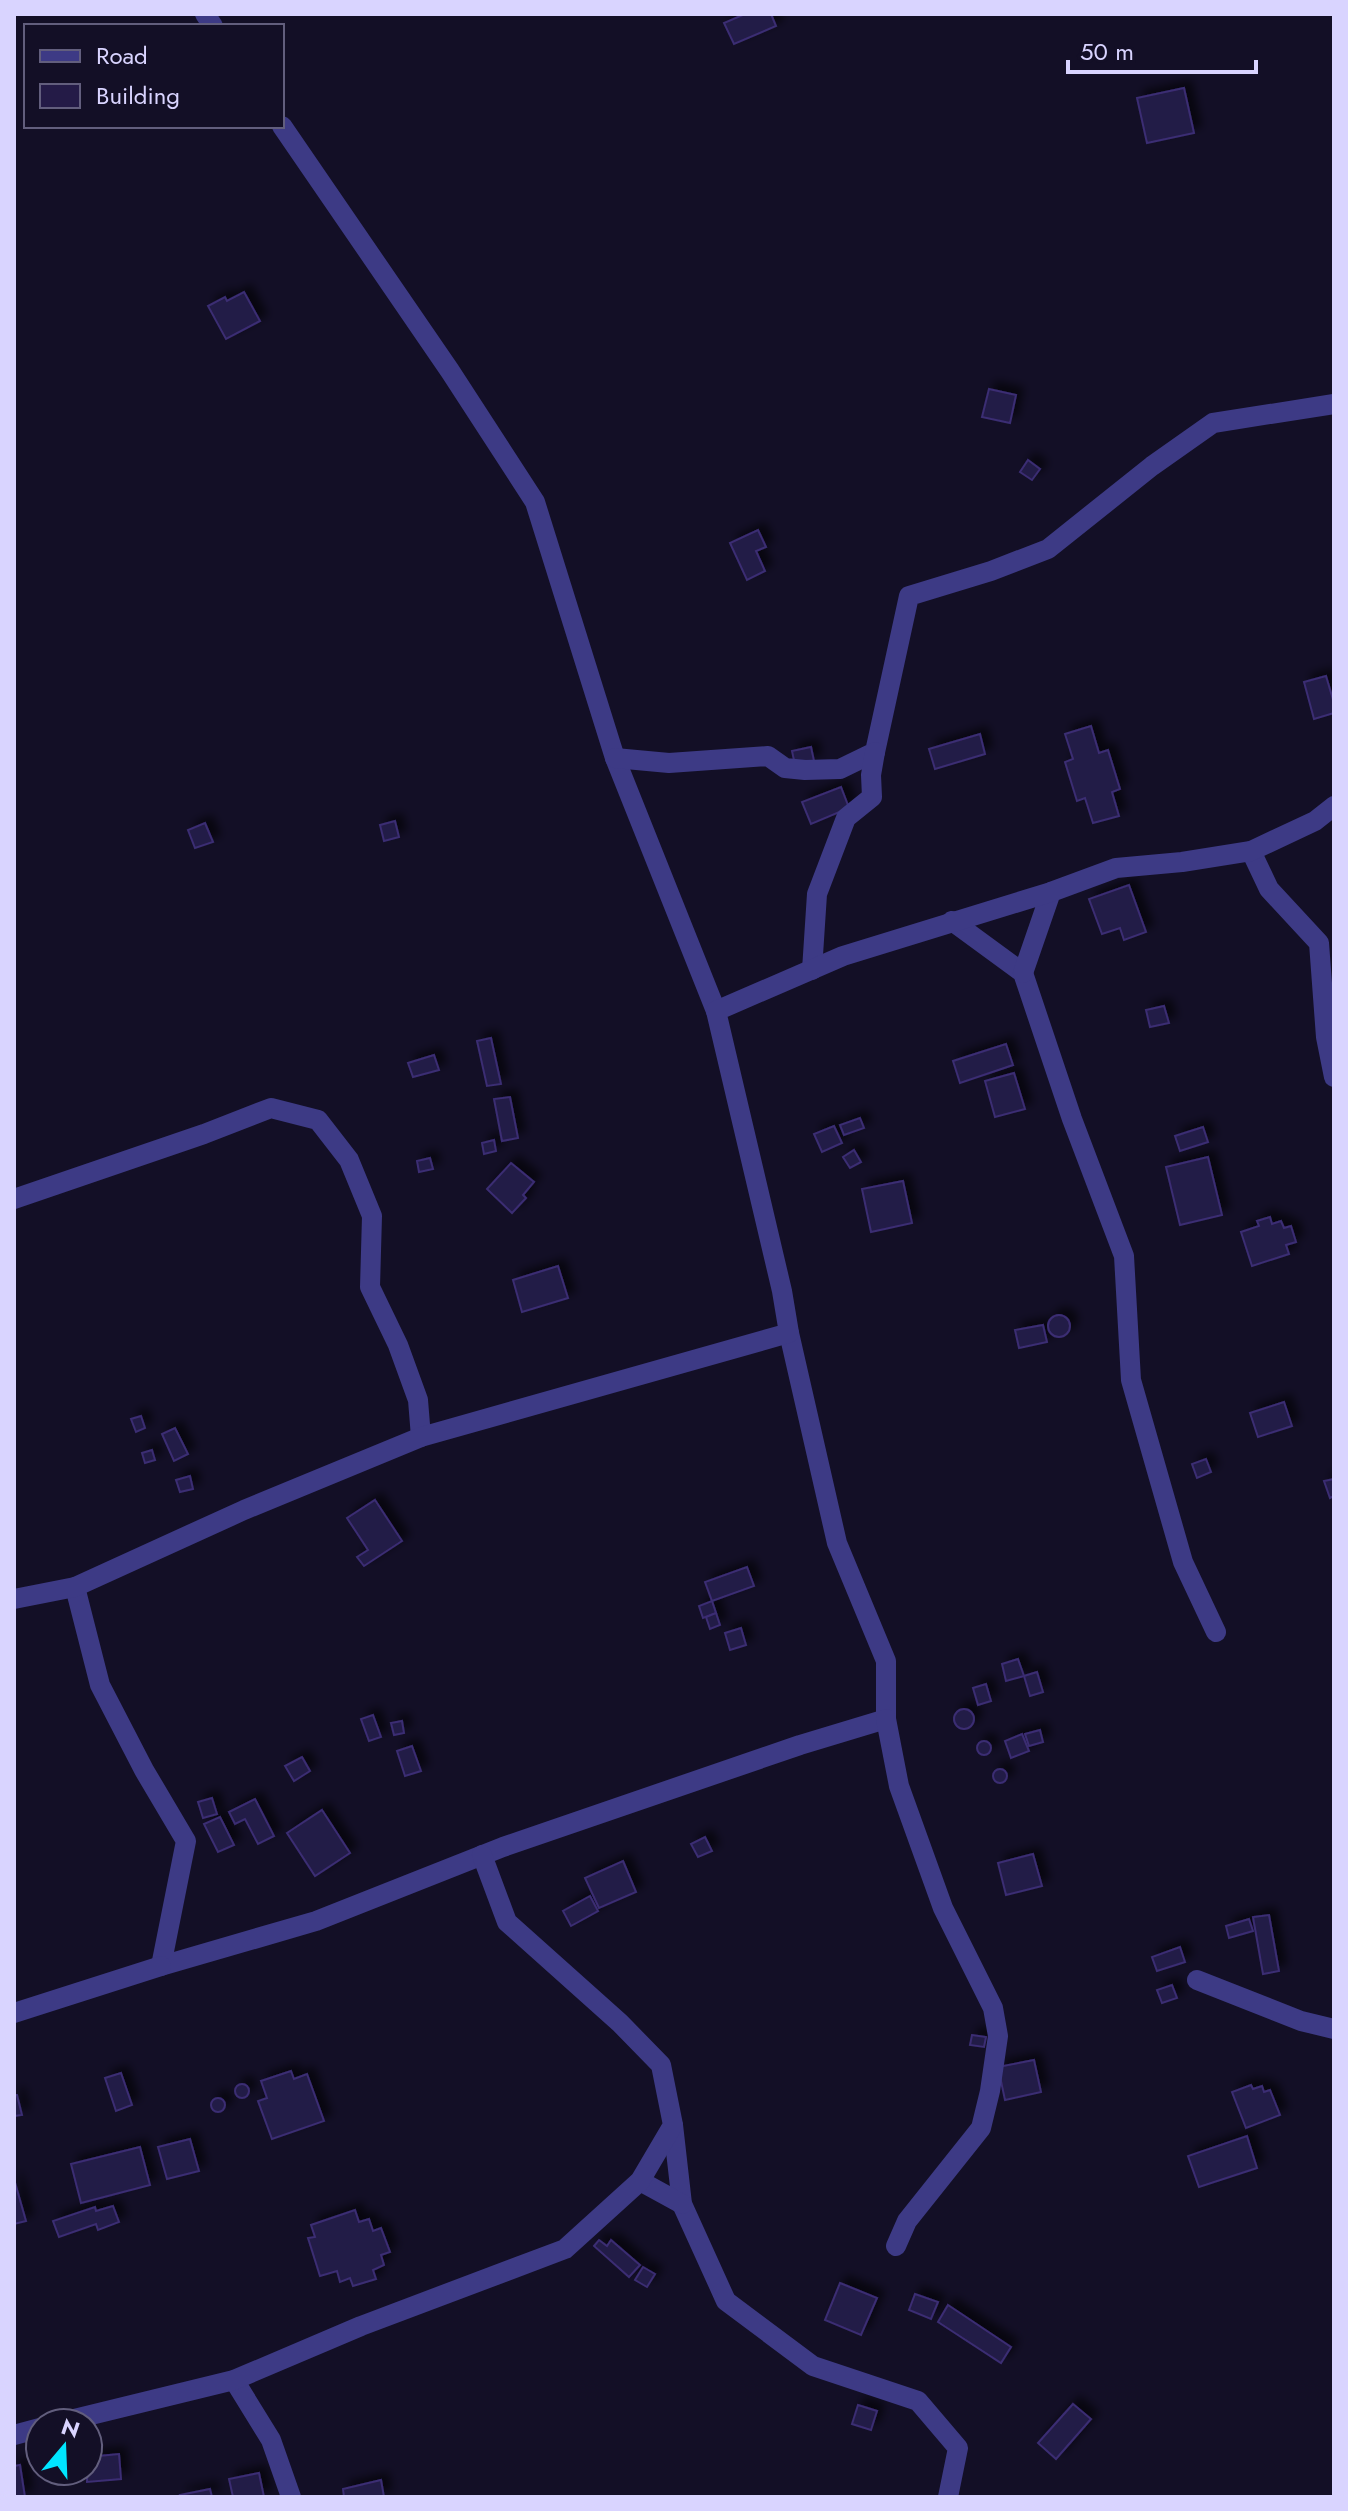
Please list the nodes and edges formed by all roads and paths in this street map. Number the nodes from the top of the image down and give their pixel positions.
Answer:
1 (283, 128) edge
2 (1334, 404) edge
3 (875, 752) junction
4 (615, 758) junction
5 (1334, 806) edge
6 (1251, 851) junction
7 (1051, 892) junction
8 (952, 921) junction
9 (812, 970) junction
10 (1023, 973) junction
11 (716, 1011) junction
12 (1334, 1077) edge
13 (14, 1199) edge
14 (789, 1333) junction
15 (421, 1437) junction
16 (75, 1587) junction
17 (14, 1599) edge
18 (1216, 1632) dead end
19 (886, 1719) junction
20 (482, 1855) junction
21 (161, 1966) junction
22 (1197, 1980) dead end
23 (14, 2013) edge
24 (1334, 2029) edge
25 (673, 2125) junction
26 (640, 2181) junction
27 (682, 2204) junction
28 (896, 2246) dead end
29 (234, 2380) junction
30 (104, 2412) edge
31 (291, 2497) edge
32 (948, 2497) edge

1 - 4 street
2 - 3 street
3 - 4 street
3 - 9 street
4 - 11 street
5 - 6 street
6 - 7 street
6 - 12 street
7 - 8 street
7 - 10 street
8 - 9 street
8 - 10 street
9 - 11 street
10 - 18 street
11 - 14 street
13 - 15 street
14 - 15 street
14 - 19 street
15 - 16 street
16 - 17 street
16 - 21 street
19 - 20 street
19 - 28 street
20 - 21 street
20 - 25 street
21 - 23 street
22 - 24 street
25 - 26 street
25 - 27 street
26 - 27 street
26 - 29 street
27 - 32 street
29 - 30 street
29 - 31 street

